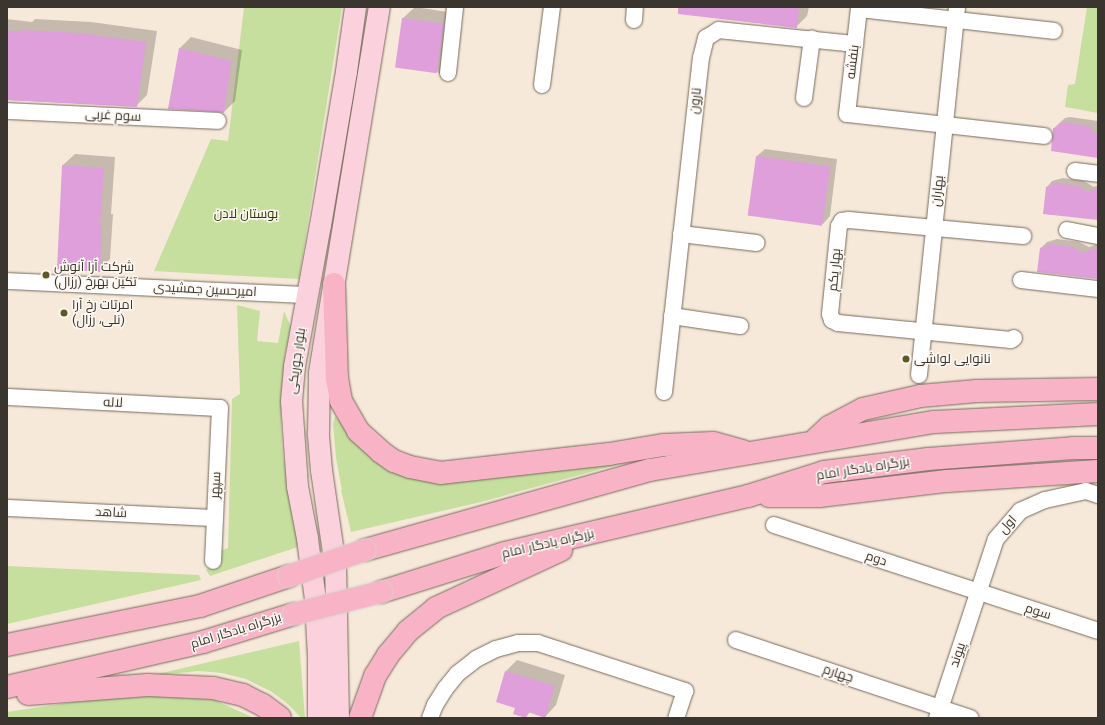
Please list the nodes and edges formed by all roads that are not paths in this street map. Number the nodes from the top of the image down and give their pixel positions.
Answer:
1 (355, 7) edge
2 (379, 7) edge
3 (455, 7) edge
4 (552, 7) edge
5 (956, 13) edge
6 (1054, 31) dead end
7 (812, 39) junction
8 (855, 44) junction
9 (448, 73) dead end
10 (542, 85) dead end
11 (804, 98) dead end
12 (7, 111) edge
13 (218, 121) dead end
14 (945, 125) junction
15 (1044, 136) dead end
16 (1075, 171) dead end
17 (1098, 174) edge
18 (934, 228) junction
19 (1067, 230) dead end
20 (681, 234) junction
21 (1023, 236) dead end
22 (1098, 236) edge
23 (756, 243) dead end
24 (1021, 280) dead end
25 (7, 281) edge
26 (334, 284) junction
27 (1098, 289) edge
28 (307, 294) junction
29 (672, 316) junction
30 (740, 326) dead end
31 (924, 330) junction
32 (1014, 338) dead end
33 (919, 375) dead end
34 (1098, 388) edge
35 (664, 392) dead end
36 (7, 397) edge
37 (220, 408) joint
38 (1098, 414) edge
39 (813, 441) junction
40 (1098, 448) edge
41 (750, 452) junction
42 (1098, 471) edge
43 (1098, 495) edge
44 (748, 496) junction
45 (7, 508) edge
46 (215, 518) junction
47 (774, 525) dead end
48 (598, 532) junction
49 (213, 561) dead end
50 (978, 593) junction
51 (1098, 631) edge
52 (736, 640) dead end
53 (7, 645) edge
54 (7, 688) edge
55 (7, 696) edge
56 (939, 713) edge
57 (280, 718) edge
58 (318, 718) edge
59 (338, 718) edge
60 (360, 718) edge
61 (430, 718) edge
62 (676, 718) edge
63 (970, 718) edge

1 - 28 main road, بلوار جوریکی
2 - 26 main road, بلوار جوریکی
3 - 9 street
4 - 10 street
5 - 6 street
5 - 8 street, بنفشه
5 - 14 street, بهاران
7 - 8 street, نارون
7 - 11 street
7 - 20 street, نارون
8 - 14 street, بنفشه
12 - 13 street, سوم غربی
14 - 15 street
14 - 18 street, بهاران
16 - 17 street
18 - 21 street
18 - 31 street, بهاران
18 - 31 street, بهار یکم
19 - 22 street
20 - 23 street
20 - 29 street, نارون
24 - 27 street
25 - 28 street, امیرحسین جمشیدی
26 - 41 highway
26 - 59 main road, بلوار جوریکی
28 - 58 main road, بلوار جوریکی
29 - 30 street
29 - 35 street, نارون
31 - 32 street
31 - 33 street, بهاران
34 - 39 highway
36 - 37 street, لاله
37 - 46 street, سپهر
38 - 39 highway
39 - 41 highway
40 - 44 highway, بزرگراه یادگار امام
41 - 53 highway, bridge
42 - 44 highway
43 - 50 street, اول
44 - 48 highway, بزرگراه یادگار امام
45 - 46 street, شاهد
46 - 49 street, سپهر
47 - 50 street, دوم
48 - 54 highway, بزرگراه یادگار امام, bridge
48 - 60 highway
50 - 51 street, سوم
50 - 56 street, پیوند
52 - 56 street, چهارم
55 - 57 highway
56 - 63 street, چهارم
61 - 62 street

